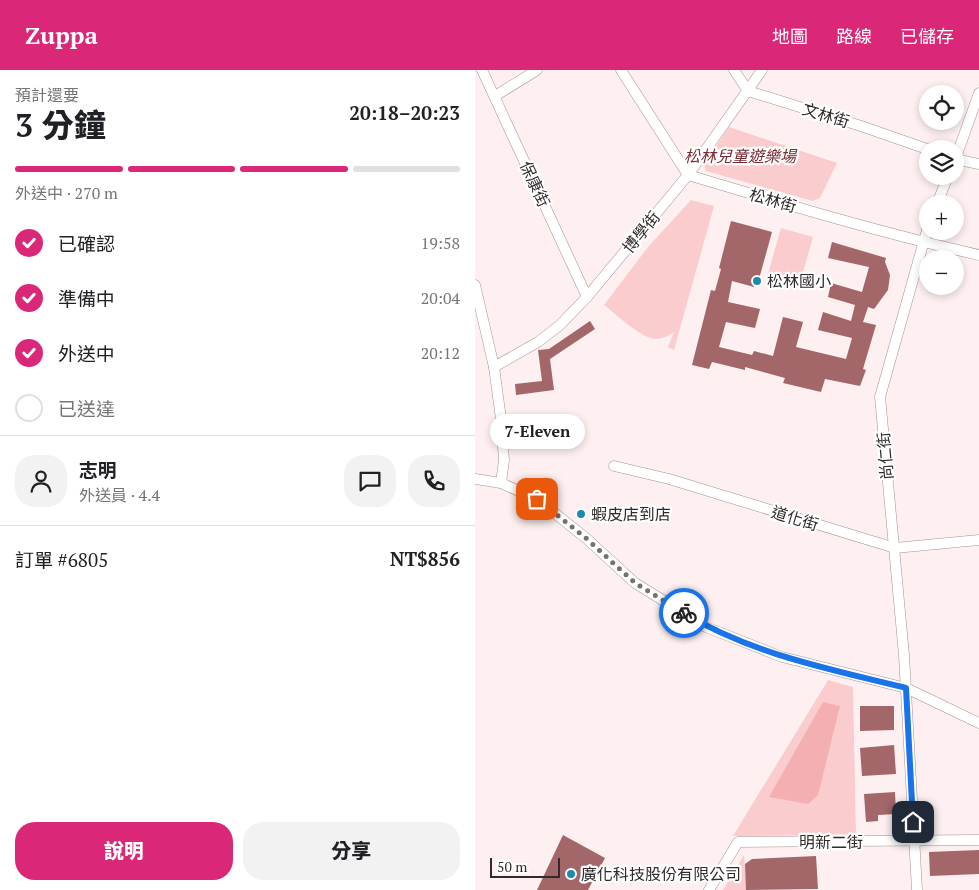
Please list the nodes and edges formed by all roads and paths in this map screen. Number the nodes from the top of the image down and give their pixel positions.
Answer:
1 (483, 70) edge
2 (537, 70) edge
3 (621, 70) edge
4 (734, 70) edge
5 (762, 70) edge
6 (748, 91) junction
7 (979, 93) edge
8 (495, 96) junction
9 (962, 140) edge
10 (919, 146) edge
11 (964, 161) edge
12 (979, 164) edge
13 (688, 175) junction
14 (923, 242) junction
15 (979, 255) edge
16 (475, 285) edge
17 (587, 297) junction
18 (494, 367) junction
19 (614, 466) dead end
20 (475, 479) edge
21 (501, 483) junction
22 (979, 540) edge
23 (895, 548) junction
24 (906, 688) junction
25 (979, 723) edge
26 (979, 840) edge
27 (914, 842) junction
28 (709, 890) edge
29 (917, 890) edge

1 - 8 street, 保康街
2 - 8 street
3 - 13 street
4 - 6 street
5 - 6 street, 博學街
6 - 10 street, 文林街
6 - 13 street, 博學街
7 - 9 street
8 - 17 street, 保康街
11 - 12 street
13 - 14 street, 松林街
13 - 17 street, 博學街
14 - 15 street, 松林街
14 - 23 street, 尚仁街
16 - 18 street
17 - 18 street, 博學街
18 - 21 street
19 - 23 street, 道化街
20 - 21 street
21 - 24 street
22 - 23 street, 道化街
23 - 24 street, 尚仁街
24 - 25 street
24 - 27 street, 尚仁街
26 - 27 street, 明新二街
27 - 28 street, 明新二街
27 - 29 street, 尚仁街

